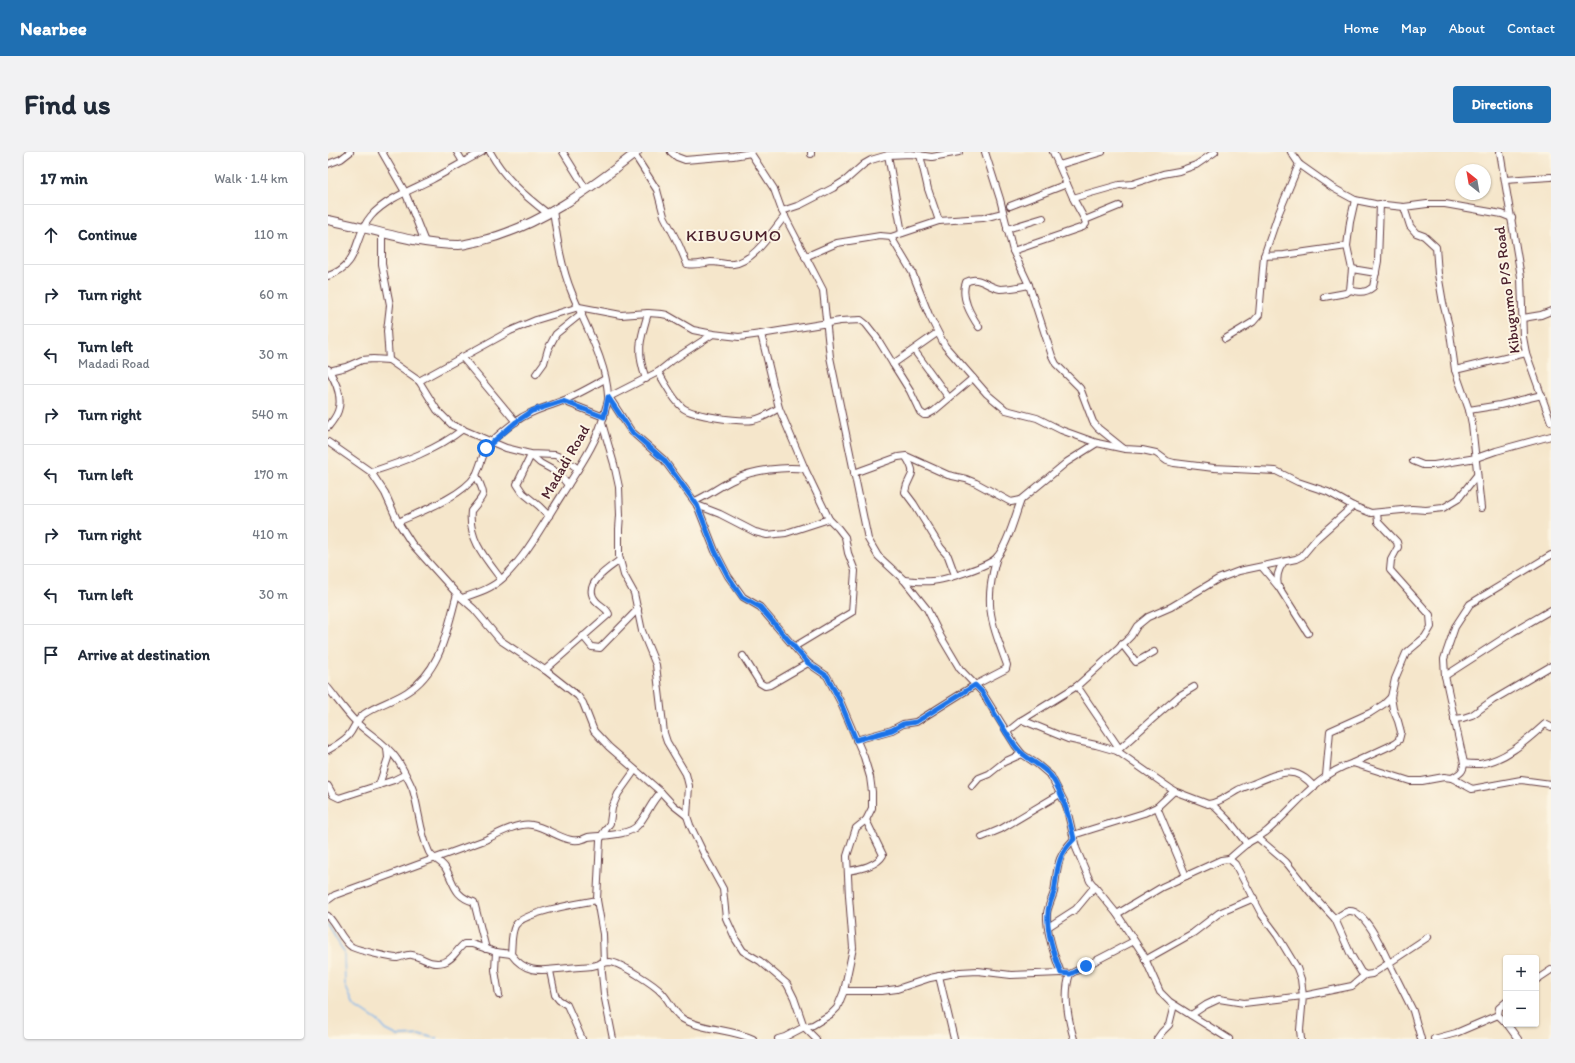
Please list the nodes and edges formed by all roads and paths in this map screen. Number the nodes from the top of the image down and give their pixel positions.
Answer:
1 (350, 152) edge
2 (382, 152) edge
3 (457, 152) edge
4 (482, 152) edge
5 (490, 152) edge
6 (563, 152) edge
7 (671, 152) edge
8 (750, 152) edge
9 (959, 152) edge
10 (986, 152) edge
11 (1053, 152) edge
12 (1102, 152) edge
13 (1215, 152) edge
14 (1291, 152) edge
15 (1500, 152) edge
16 (636, 153) edge
17 (931, 154) edge
18 (888, 155) junction
19 (920, 155) junction
20 (463, 162) junction
21 (328, 164) edge
22 (1299, 164) junction
23 (1059, 165) junction
24 (1551, 177) edge
25 (1505, 180) junction
26 (1067, 184) junction
27 (586, 189) junction
28 (405, 192) junction
29 (1073, 198) junction
30 (1355, 200) junction
31 (1380, 204) junction
32 (1010, 206) dead end
33 (1119, 206) dead end
34 (1404, 207) junction
35 (550, 212) junction
36 (783, 213) junction
37 (1003, 213) junction
38 (1044, 218) dead end
39 (1512, 218) junction
40 (328, 220) edge
41 (1085, 220) junction
42 (939, 221) junction
43 (364, 228) junction
44 (1007, 229) junction
45 (382, 233) junction
46 (902, 233) junction
47 (891, 236) junction
48 (425, 242) junction
49 (1347, 246) junction
50 (1013, 251) junction
51 (1264, 256) junction
52 (805, 257) junction
53 (1352, 269) junction
54 (1376, 273) junction
55 (328, 276) edge
56 (1029, 285) junction
57 (1350, 290) junction
58 (1324, 297) dead end
59 (580, 310) junction
60 (1551, 311) edge
61 (648, 313) junction
62 (1523, 318) junction
63 (826, 322) junction
64 (979, 327) dead end
65 (937, 333) junction
66 (713, 334) junction
67 (761, 334) junction
68 (1225, 339) dead end
69 (914, 350) junction
70 (1526, 353) junction
71 (462, 357) junction
72 (390, 360) junction
73 (893, 364) junction
74 (328, 370) edge
75 (1456, 370) junction
76 (658, 372) junction
77 (536, 374) dead end
78 (973, 378) junction
79 (605, 379) junction
80 (646, 379) junction
81 (419, 381) junction
82 (1542, 395) junction
83 (608, 397) junction
84 (950, 398) junction
85 (563, 401) junction
86 (779, 408) junction
87 (1469, 410) junction
88 (603, 420) junction
89 (516, 422) junction
90 (1551, 422) edge
91 (328, 427) edge
92 (463, 429) junction
93 (1551, 436) edge
94 (484, 438) junction
95 (328, 442) edge
96 (492, 442) junction
97 (1097, 442) junction
98 (486, 448) junction
99 (1124, 449) junction
100 (531, 454) junction
101 (906, 456) junction
102 (1476, 458) junction
103 (1413, 461) dead end
104 (805, 469) junction
105 (578, 470) junction
106 (371, 472) junction
107 (854, 473) junction
108 (476, 475) junction
109 (1477, 475) junction
110 (568, 485) junction
111 (1021, 500) junction
112 (696, 503) junction
113 (1353, 506) junction
114 (1481, 508) dead end
115 (1377, 513) junction
116 (549, 516) junction
117 (829, 520) junction
118 (398, 522) junction
119 (1551, 555) edge
120 (997, 557) junction
121 (620, 560) junction
122 (1283, 563) junction
123 (1262, 567) junction
124 (955, 575) junction
125 (501, 579) junction
126 (904, 580) junction
127 (1278, 586) junction
128 (460, 596) junction
129 (638, 609) junction
130 (1551, 610) edge
131 (1308, 633) dead end
132 (583, 636) junction
133 (1122, 644) junction
134 (794, 647) junction
135 (1154, 652) dead end
136 (743, 656) dead end
137 (808, 663) junction
138 (1551, 666) edge
139 (545, 670) junction
140 (1445, 676) junction
141 (975, 685) junction
142 (1077, 686) junction
143 (1194, 687) dead end
144 (328, 688) edge
145 (1391, 697) junction
146 (1454, 719) junction
147 (1551, 719) edge
148 (1022, 720) junction
149 (355, 722) junction
150 (1548, 726) edge
151 (1007, 732) junction
152 (856, 740) junction
153 (387, 748) junction
154 (328, 750) edge
155 (1118, 750) junction
156 (1022, 754) junction
157 (1353, 763) junction
158 (1464, 763) junction
159 (635, 770) junction
160 (404, 775) junction
161 (1326, 776) junction
162 (1452, 778) junction
163 (1551, 784) edge
164 (379, 785) junction
165 (328, 786) edge
166 (972, 786) dead end
167 (1314, 787) junction
168 (1174, 791) junction
169 (661, 792) junction
170 (1060, 794) junction
171 (1212, 804) junction
172 (1157, 807) junction
173 (687, 816) junction
174 (866, 820) junction
175 (602, 835) junction
176 (982, 837) dead end
177 (1074, 837) junction
178 (1258, 838) junction
179 (1247, 844) junction
180 (436, 858) junction
181 (1229, 859) junction
182 (848, 871) junction
183 (1186, 876) junction
184 (1095, 886) junction
185 (1254, 898) junction
186 (328, 900) edge
187 (597, 900) junction
188 (1118, 914) junction
189 (328, 916) edge
190 (1335, 919) junction
191 (1048, 927) junction
192 (1428, 937) dead end
193 (1134, 941) junction
194 (486, 949) junction
195 (496, 952) junction
196 (511, 954) junction
197 (1145, 960) junction
198 (603, 963) junction
199 (1389, 963) junction
200 (1551, 970) edge
201 (550, 971) junction
202 (1061, 973) junction
203 (1070, 974) junction
204 (1365, 975) junction
205 (939, 976) junction
206 (1539, 978) edge
207 (844, 991) junction
208 (499, 995) dead end
209 (1303, 996) junction
210 (1174, 1005) junction
211 (1503, 1005) edge
212 (1191, 1015) junction
213 (1498, 1015) junction
214 (1503, 1020) edge
215 (804, 1027) junction
216 (1509, 1027) edge
217 (582, 1039) edge
218 (613, 1039) edge
219 (752, 1039) edge
220 (778, 1039) edge
221 (816, 1039) edge
222 (954, 1039) edge
223 (1074, 1039) edge
224 (1157, 1039) edge
225 (1229, 1039) edge
226 (1301, 1039) edge
227 (1421, 1039) edge
228 (1434, 1039) edge
229 (1518, 1039) edge

1 - 21 street
2 - 28 street
3 - 20 street
4 - 20 street
5 - 35 street
6 - 27 street
7 - 8 street
8 - 36 street
9 - 17 street
10 - 37 street
11 - 23 street
12 - 23 street
13 - 29 street
14 - 22 street
15 - 25 street, Kibugumo P/S Road
16 - 27 main road
16 - 36 street
17 - 19 street
18 - 19 street
18 - 36 street
18 - 46 street
19 - 42 street
20 - 28 street
22 - 30 street
22 - 51 street
23 - 26 street
24 - 25 street
25 - 39 street, Kibugumo P/S Road
26 - 29 street
26 - 32 street
27 - 35 main road
28 - 43 street
28 - 48 street
29 - 41 street
30 - 31 street
30 - 49 street
31 - 34 street
31 - 54 street
33 - 41 street
34 - 39 street
34 - 75 street
35 - 48 main road
35 - 59 street, Madadi Road
36 - 52 street
37 - 42 street
37 - 44 street
38 - 44 street
39 - 62 street, Kibugumo P/S Road
40 - 43 main road
41 - 50 street
42 - 46 street
43 - 45 main road
43 - 55 street
44 - 50 street
45 - 48 main road
45 - 72 street
46 - 47 street
47 - 52 street
47 - 65 street
49 - 51 street
49 - 53 street
50 - 56 street
51 - 68 street
52 - 63 street
53 - 54 street
53 - 57 street
54 - 57 street
56 - 64 street
56 - 99 street
57 - 58 street
59 - 61 street
59 - 71 street
59 - 77 street
59 - 79 street, Madadi Road
60 - 62 street
61 - 66 street
61 - 80 street
62 - 70 street, Kibugumo P/S Road
63 - 67 street
63 - 73 street
63 - 107 street
65 - 69 street
65 - 78 street
66 - 67 street
66 - 76 street
67 - 86 street
69 - 73 street
69 - 84 street
70 - 75 street
70 - 82 street, Kibugumo P/S Road
71 - 81 street
71 - 89 street
72 - 74 street
72 - 81 street
73 - 84 street
74 - 91 street
75 - 87 street
76 - 80 street
76 - 86 street
78 - 84 street
78 - 97 street
79 - 83 street, Madadi Road
79 - 85 street
80 - 83 street
81 - 92 street
82 - 87 street
82 - 90 street, Kibugumo P/S Road
83 - 88 street, Madadi Road
83 - 112 street
85 - 88 street
85 - 89 street
86 - 104 street
87 - 102 street
88 - 105 street, Madadi Road
88 - 121 street
89 - 96 street
92 - 94 street
92 - 106 street
93 - 102 street
94 - 96 street
94 - 98 street
95 - 106 street
96 - 98 street
96 - 100 street
97 - 99 street
97 - 111 street
98 - 108 street
99 - 113 street
100 - 105 street
100 - 110 street
100 - 116 street
101 - 107 street
101 - 111 street
101 - 124 street
102 - 103 street
102 - 109 street
104 - 112 street
104 - 117 street
105 - 110 street, Madadi Road
106 - 118 street
107 - 126 street
108 - 118 street
108 - 125 street
109 - 114 street
109 - 115 street
110 - 116 street, Madadi Road
111 - 120 street
112 - 117 street
112 - 134 street
113 - 115 street
113 - 122 street
115 - 145 street
116 - 125 street, Madadi Road
117 - 134 street
118 - 128 street
119 - 140 street
120 - 124 street
120 - 141 street
121 - 129 street
121 - 132 street
122 - 123 street
122 - 127 street
123 - 127 street
123 - 133 street
124 - 126 street
125 - 128 street, Madadi Road
126 - 141 street
127 - 131 street
128 - 139 street
128 - 149 street
129 - 132 street
129 - 173 street
130 - 140 street
132 - 139 street
133 - 135 street
133 - 142 street
134 - 137 street
136 - 137 street
137 - 152 street
138 - 146 street
139 - 159 street
140 - 146 street
141 - 151 street
141 - 152 street
142 - 148 street
142 - 155 street
143 - 155 street
144 - 149 street
145 - 157 street
145 - 161 street
146 - 158 street
147 - 150 street
148 - 151 street
148 - 155 street
149 - 153 street
149 - 154 street
150 - 158 street
151 - 156 street
152 - 174 street
153 - 160 street
153 - 164 street
155 - 168 street
156 - 166 street
156 - 170 street
157 - 161 street
157 - 162 street
158 - 162 street
159 - 169 street
159 - 175 street
160 - 164 street
160 - 180 street
161 - 167 street
162 - 163 street
164 - 165 street
167 - 171 street
167 - 178 street
168 - 171 street
168 - 172 street
169 - 173 street
169 - 175 street
170 - 176 street
170 - 177 street
171 - 179 street
172 - 177 street
172 - 183 street
173 - 215 street
174 - 182 street
174 - 182 street
175 - 180 street
175 - 187 street
177 - 184 street
177 - 191 street
178 - 179 street
178 - 190 street
179 - 181 street
180 - 186 street
180 - 194 street
181 - 183 street
181 - 185 street
182 - 207 street
183 - 188 street
184 - 188 street
184 - 191 street
185 - 197 street
185 - 209 street
187 - 196 street
187 - 198 street
188 - 193 street
189 - 194 street
190 - 199 street
190 - 204 street
191 - 202 street
192 - 199 street
193 - 197 street
193 - 203 street
194 - 195 street
195 - 196 street
195 - 208 street
196 - 201 street
197 - 210 street
198 - 201 street
198 - 218 street
198 - 219 street
199 - 204 street
199 - 227 street
200 - 206 street
201 - 217 street
202 - 203 street
202 - 205 street
203 - 223 street
204 - 209 street
205 - 207 street
205 - 222 street
207 - 215 street
209 - 212 street
209 - 226 street
210 - 212 street
210 - 224 street
211 - 213 street
212 - 225 street
213 - 214 street
213 - 228 street
215 - 220 street
215 - 221 street
216 - 229 street

